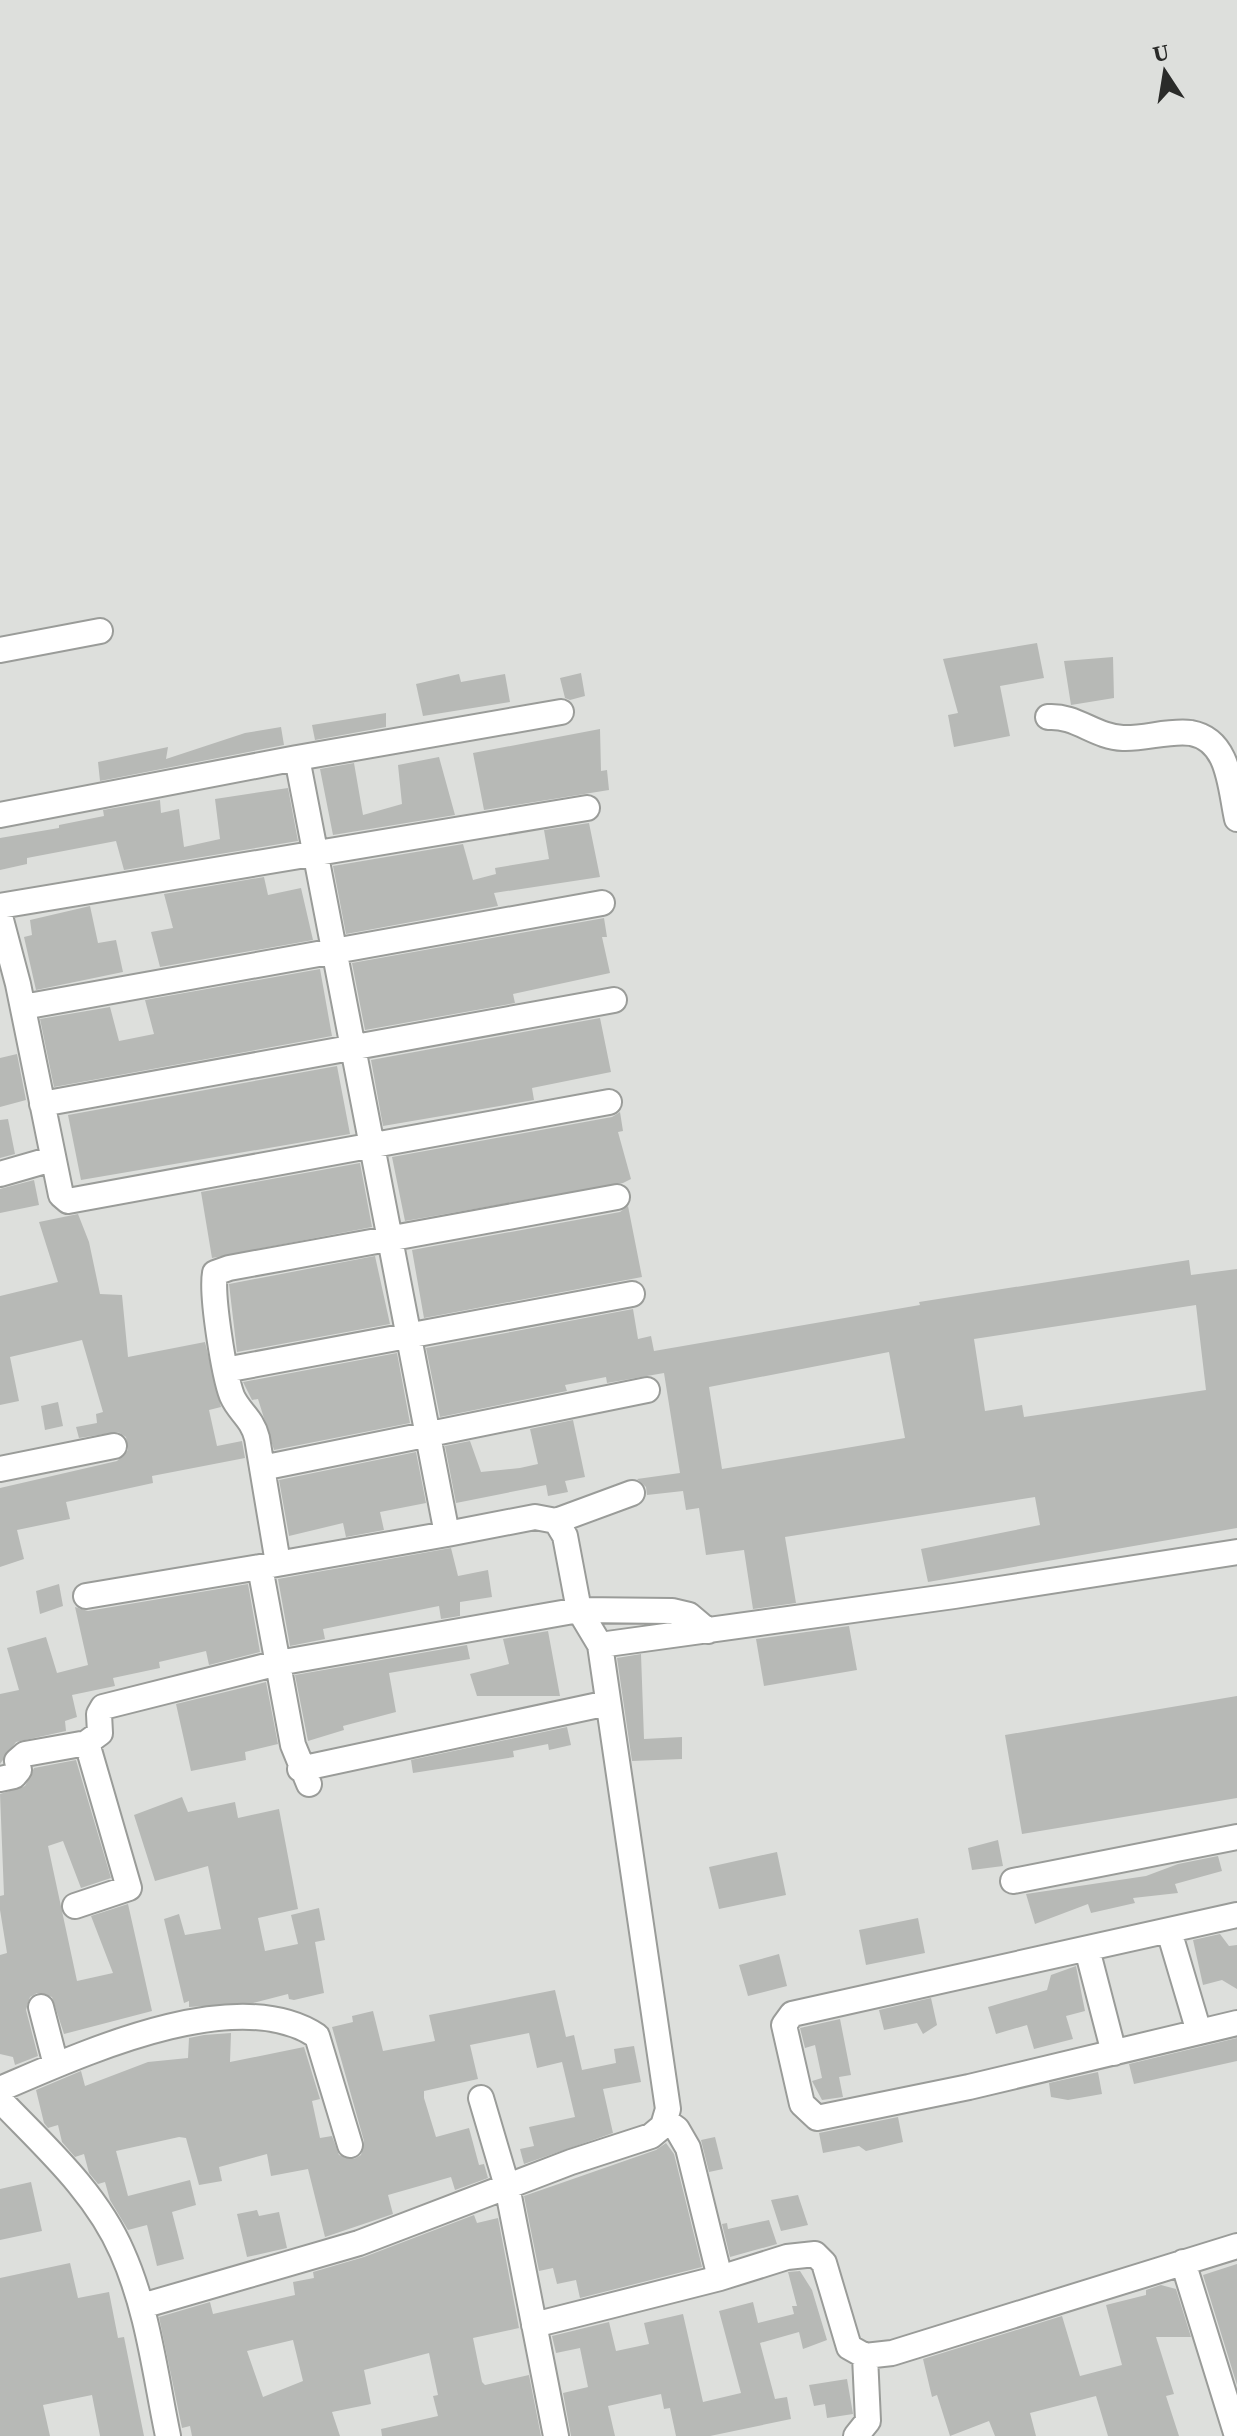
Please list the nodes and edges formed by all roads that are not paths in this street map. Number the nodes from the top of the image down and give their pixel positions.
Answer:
1 (100, 631) dead end
2 (0, 650) edge
3 (561, 712) dead end
4 (1048, 717) dead end
5 (297, 758) junction
6 (587, 808) dead end
7 (0, 815) edge
8 (1237, 819) edge
9 (316, 855) junction
10 (602, 903) dead end
11 (0, 906) edge
12 (0, 916) edge
13 (334, 953) junction
14 (614, 1000) dead end
15 (23, 1007) junction
16 (353, 1047) junction
17 (609, 1102) dead end
18 (42, 1104) junction
19 (372, 1145) junction
20 (52, 1159) junction
21 (0, 1174) edge
22 (617, 1197) dead end
23 (389, 1240) junction
24 (632, 1294) dead end
25 (408, 1336) junction
26 (225, 1370) junction
27 (647, 1390) dead end
28 (429, 1435) junction
29 (114, 1446) dead end
30 (262, 1468) junction
31 (0, 1469) edge
32 (632, 1493) dead end
33 (556, 1521) junction
34 (447, 1534) junction
35 (1237, 1552) edge
36 (269, 1565) junction
37 (86, 1596) dead end
38 (579, 1610) junction
39 (708, 1631) junction
40 (600, 1645) junction
41 (278, 1663) junction
42 (608, 1703) junction
43 (85, 1744) junction
44 (0, 1779) edge
45 (1237, 1837) edge
46 (1013, 1881) dead end
47 (75, 1906) dead end
48 (1237, 1915) edge
49 (1169, 1931) junction
50 (1087, 1949) junction
51 (41, 2007) dead end
52 (1237, 2023) edge
53 (1199, 2032) junction
54 (1114, 2053) junction
55 (56, 2065) junction
56 (0, 2089) edge
57 (481, 2098) dead end
58 (0, 2100) edge
59 (666, 2121) junction
60 (350, 2145) dead end
61 (507, 2186) junction
62 (1237, 2246) edge
63 (1183, 2262) junction
64 (720, 2278) junction
65 (142, 2306) junction
66 (534, 2325) junction
67 (865, 2356) junction
68 (168, 2436) edge
69 (556, 2436) edge
70 (856, 2436) edge
71 (1237, 2436) edge

1 - 2 street
3 - 5 street
4 - 8 street
5 - 7 street
5 - 9 street
6 - 9 street
9 - 11 street
9 - 13 street
10 - 13 street
12 - 15 street
13 - 15 street
13 - 16 street
14 - 16 street
15 - 18 street
16 - 18 street
16 - 19 street
17 - 19 street
18 - 20 street
19 - 20 street
19 - 23 street
20 - 21 street
22 - 23 street
23 - 25 street
23 - 26 street
24 - 25 street
25 - 26 street
25 - 28 street
26 - 30 street
27 - 28 street
28 - 30 street
28 - 34 street
29 - 31 street
30 - 36 street
32 - 33 street
33 - 34 street
33 - 38 street
34 - 36 street
35 - 39 street
36 - 37 street
36 - 41 street
38 - 39 street
38 - 40 street
38 - 41 street
39 - 40 street
40 - 42 street
41 - 42 street
41 - 43 street
42 - 59 street
43 - 44 street
43 - 47 street
45 - 46 street
48 - 49 street
49 - 50 street
49 - 53 street
50 - 54 street
50 - 54 street
51 - 55 street
52 - 53 street
53 - 54 street
55 - 56 street
55 - 60 street
57 - 61 street
58 - 65 street
59 - 61 street
59 - 64 street
61 - 65 street
61 - 66 street
62 - 63 street
63 - 67 street
63 - 71 street
64 - 66 street
64 - 67 street
65 - 68 street
66 - 69 street
67 - 70 street

